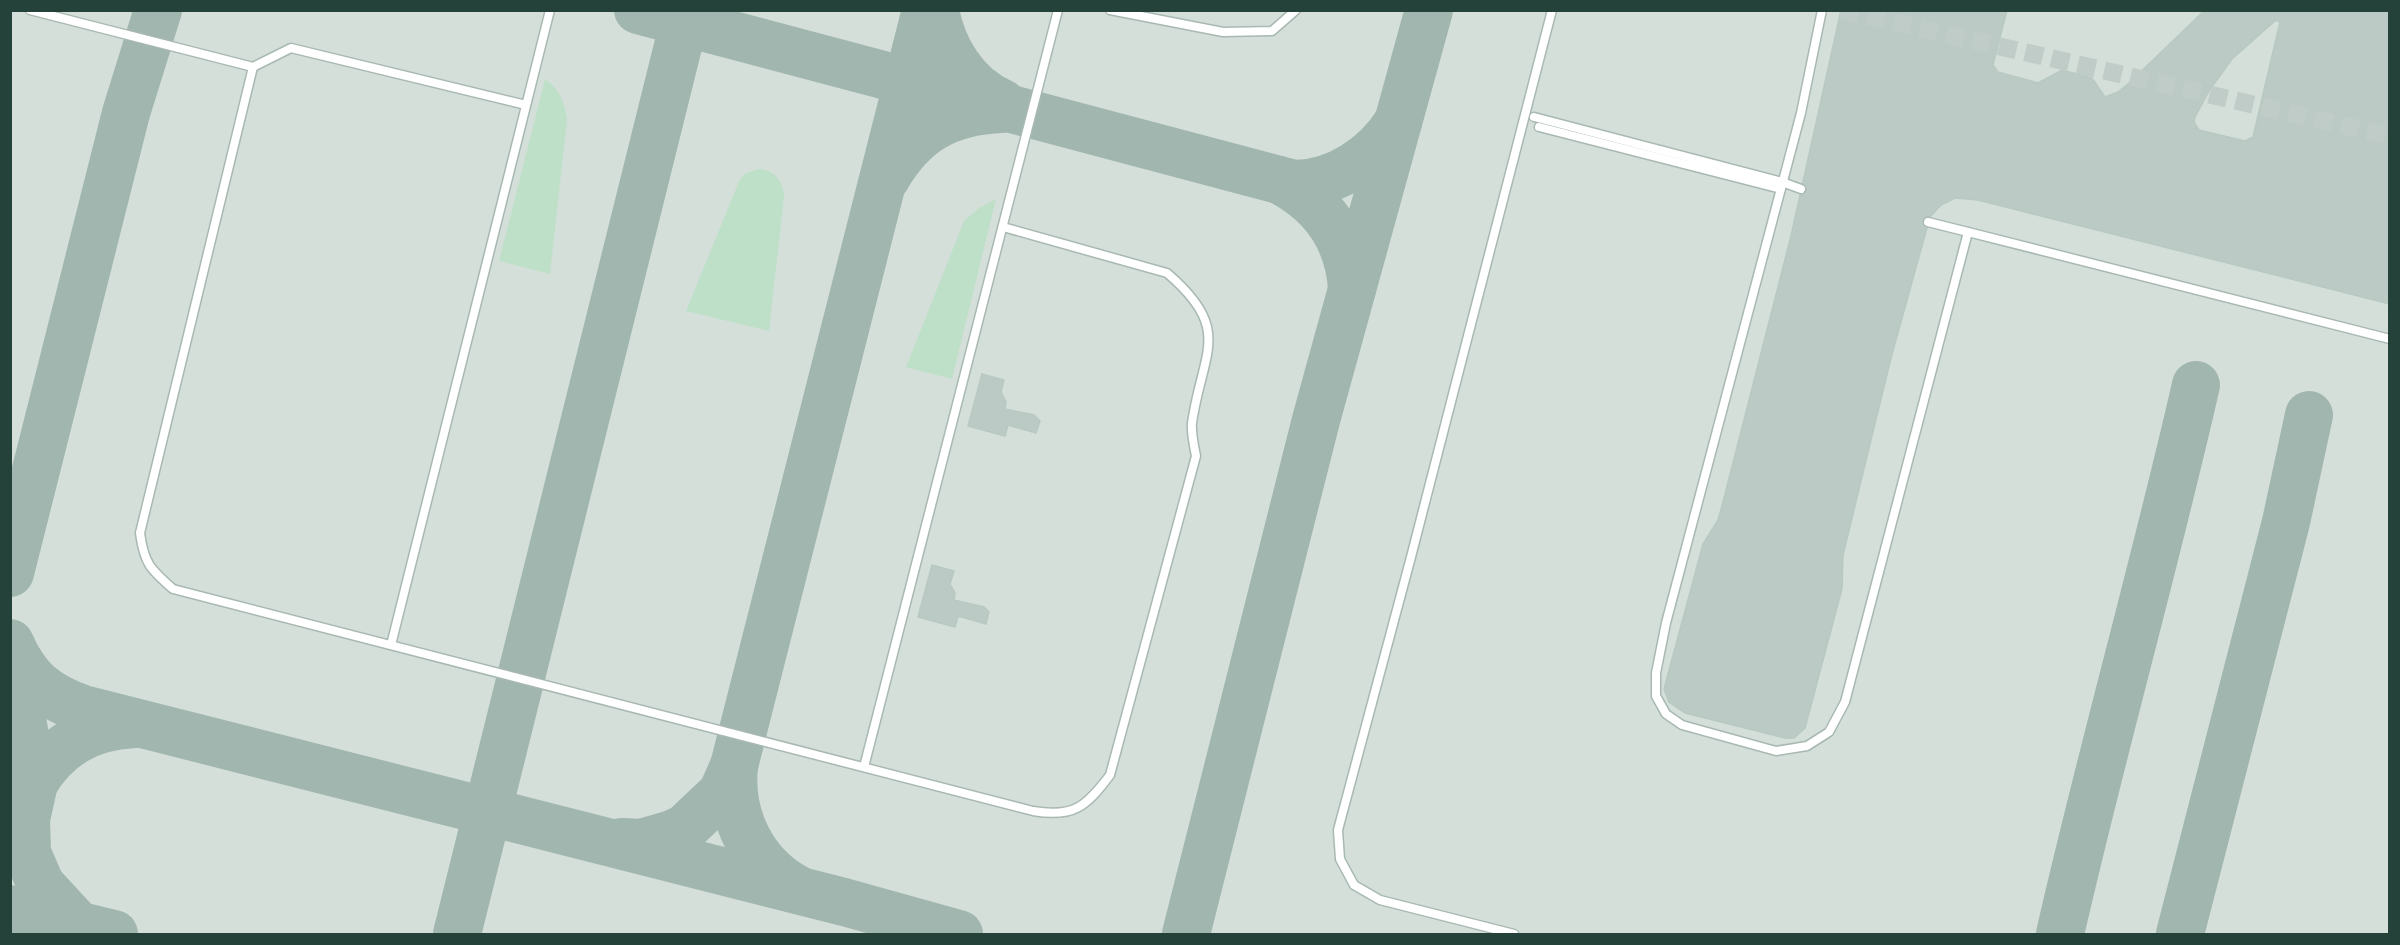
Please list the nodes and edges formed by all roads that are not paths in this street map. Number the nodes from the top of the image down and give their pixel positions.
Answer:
1 (30, 10) edge
2 (550, 10) edge
3 (1058, 10) edge
4 (1110, 10) edge
5 (1296, 10) edge
6 (1552, 10) edge
7 (1822, 10) edge
8 (253, 67) junction
9 (526, 105) junction
10 (1534, 117) dead end
11 (1539, 128) dead end
12 (1781, 186) junction
13 (1801, 189) dead end
14 (1928, 222) dead end
15 (1003, 227) junction
16 (1968, 232) junction
17 (2390, 339) edge
18 (391, 645) junction
19 (864, 767) junction
20 (1514, 934) edge

1 - 8 lane
2 - 9 lane
3 - 15 lane
4 - 5 lane
6 - 20 lane
7 - 12 lane
8 - 9 lane
8 - 18 lane
9 - 18 lane
10 - 12 lane
11 - 12 lane
12 - 13 lane
12 - 16 lane
14 - 16 lane
15 - 19 lane
15 - 19 lane
16 - 17 lane
18 - 19 lane

